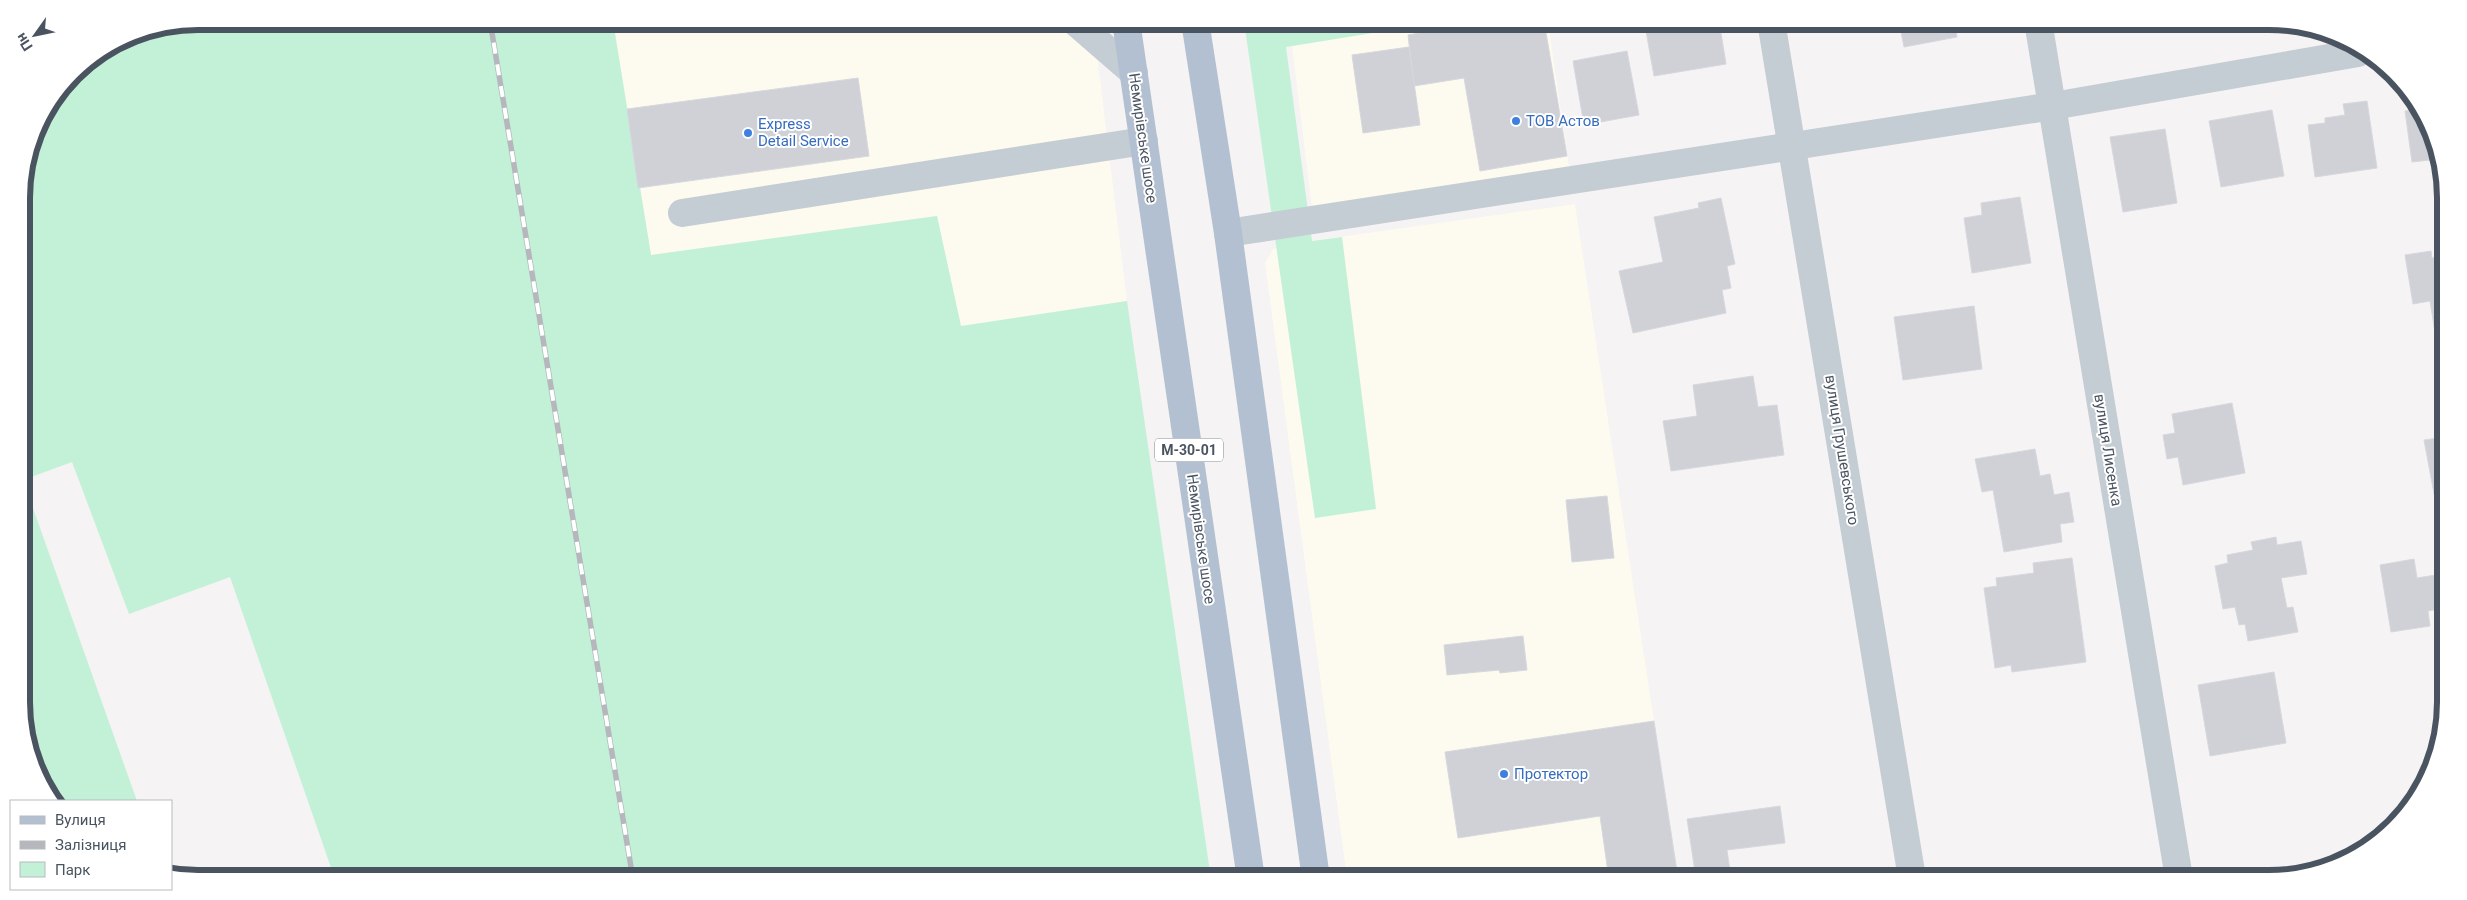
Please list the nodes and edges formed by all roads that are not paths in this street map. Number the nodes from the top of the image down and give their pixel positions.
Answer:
1 (1084, 30) edge
2 (1127, 30) edge
3 (1196, 30) edge
4 (1773, 30) edge
5 (2040, 30) edge
6 (2353, 53) edge
7 (1134, 73) junction
8 (2053, 106) junction
9 (1144, 140) junction
10 (1792, 146) junction
11 (682, 212) dead end
12 (1228, 233) junction
13 (1249, 870) edge
14 (1315, 870) edge
15 (1911, 870) edge
16 (2178, 870) edge

1 - 7 street
2 - 7 main road, Немирівське шосе / М-30-01
3 - 12 main road
4 - 10 street, вулиця Грушевського
5 - 8 street, вулиця Лисенка
6 - 8 street
7 - 9 main road, Немирівське шосе / М-30-01
8 - 10 street
8 - 16 street, вулиця Лисенка
9 - 11 street
9 - 13 main road, Немирівське шосе / М-30-01
10 - 12 street
10 - 15 street, вулиця Грушевського
12 - 14 main road

